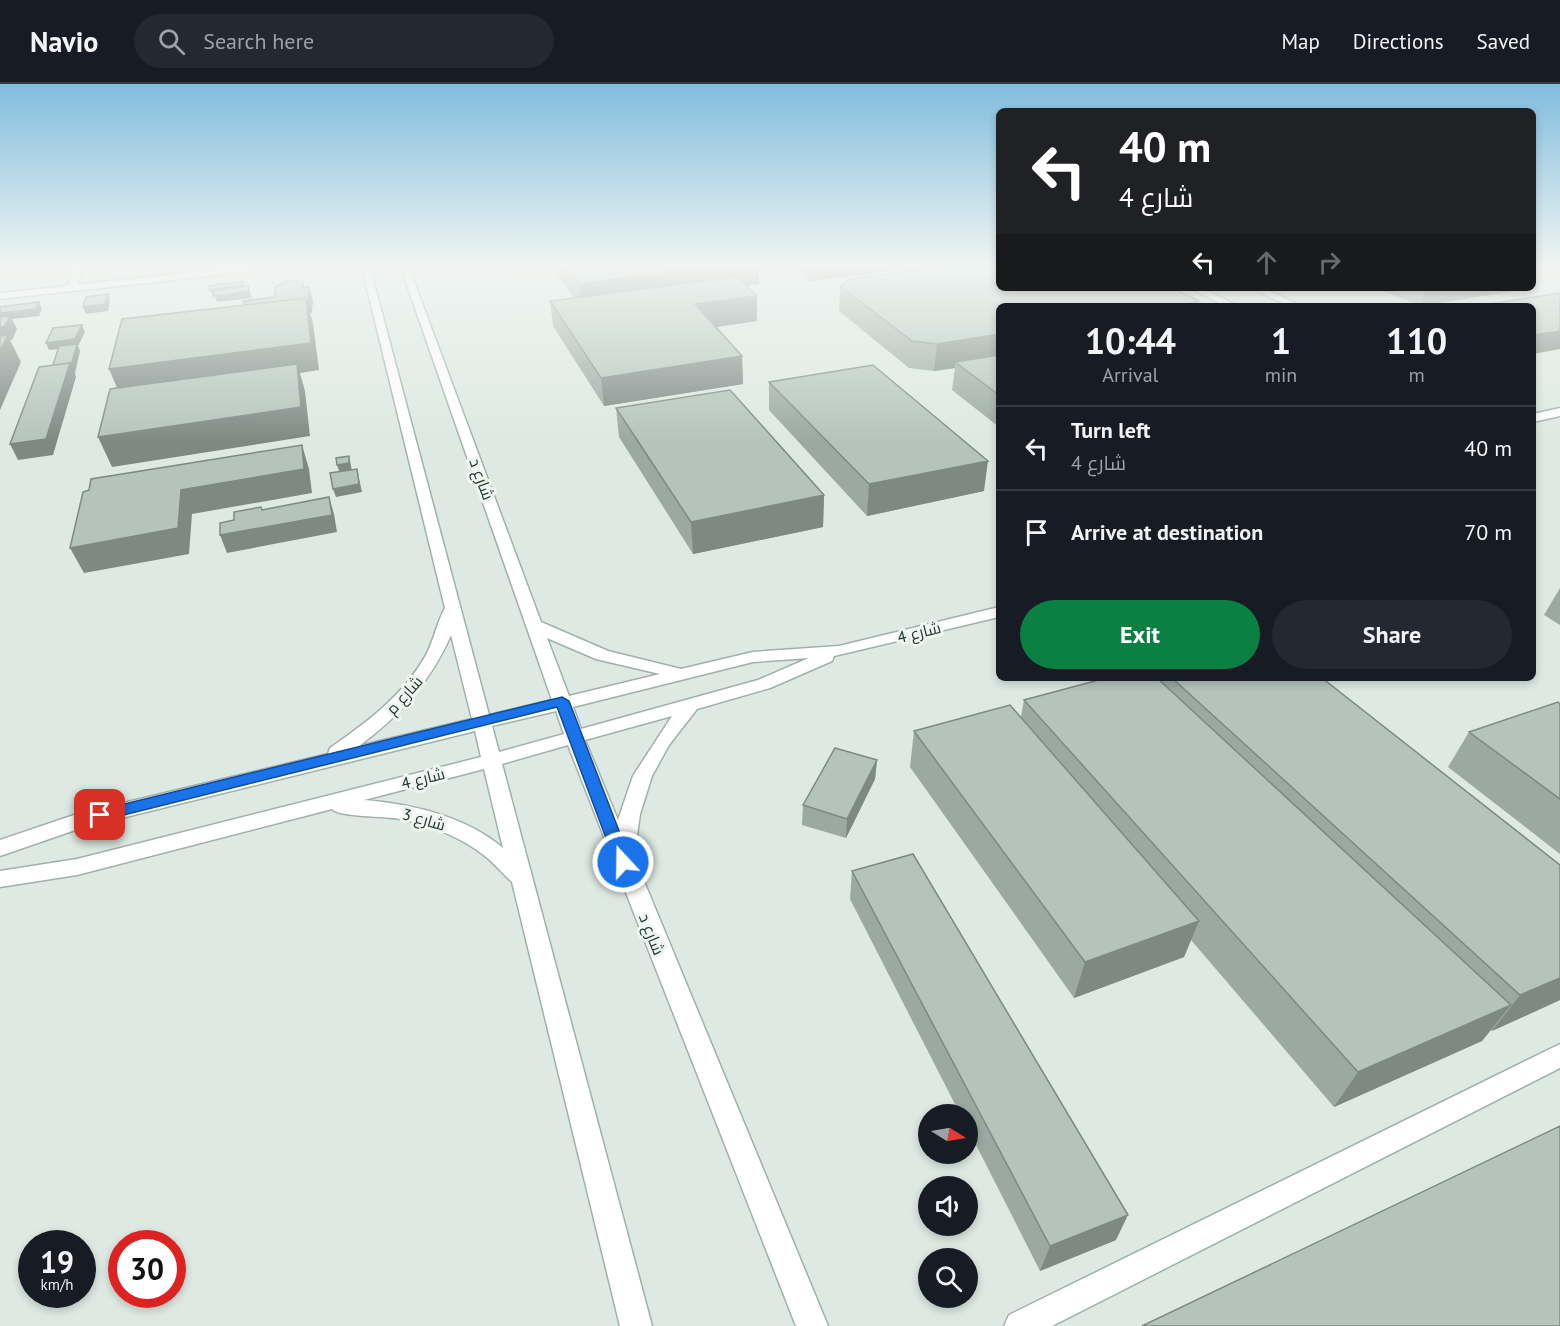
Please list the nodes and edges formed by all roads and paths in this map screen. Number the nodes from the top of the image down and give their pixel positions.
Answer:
1 (378, 326) edge
2 (426, 326) edge
3 (1536, 408) edge
4 (1555, 413) edge
5 (1536, 417) edge
6 (451, 608) junction
7 (996, 613) edge
8 (535, 625) junction
9 (839, 651) junction
10 (685, 673) junction
11 (562, 701) junction
12 (690, 706) junction
13 (480, 722) junction
14 (574, 738) junction
15 (328, 759) junction
16 (490, 761) junction
17 (313, 807) junction
18 (0, 848) edge
19 (623, 862) junction
20 (519, 876) junction
21 (0, 879) edge
22 (1560, 1055) edge
23 (636, 1326) edge
24 (812, 1326) edge
25 (1020, 1326) edge

1 - 6 street
2 - 8 street, شارع د
3 - 4 street
4 - 5 street
6 - 13 street
6 - 15 street, شارع م
7 - 9 street, شارع 4
8 - 10 street
8 - 11 street, شارع د
9 - 10 street, شارع 4
9 - 12 street, شارع 4
10 - 11 street, شارع 4
11 - 13 street, شارع 4
11 - 14 street, شارع د
12 - 14 street, شارع 4
12 - 19 street
13 - 15 street, شارع 4
13 - 16 street
14 - 16 street, شارع 4
14 - 19 street, شارع د
15 - 18 street, شارع 4
16 - 17 street, شارع 4
16 - 20 street
17 - 20 street, شارع 3
17 - 21 street, شارع 4
19 - 24 street, شارع د
20 - 23 street
22 - 25 street

